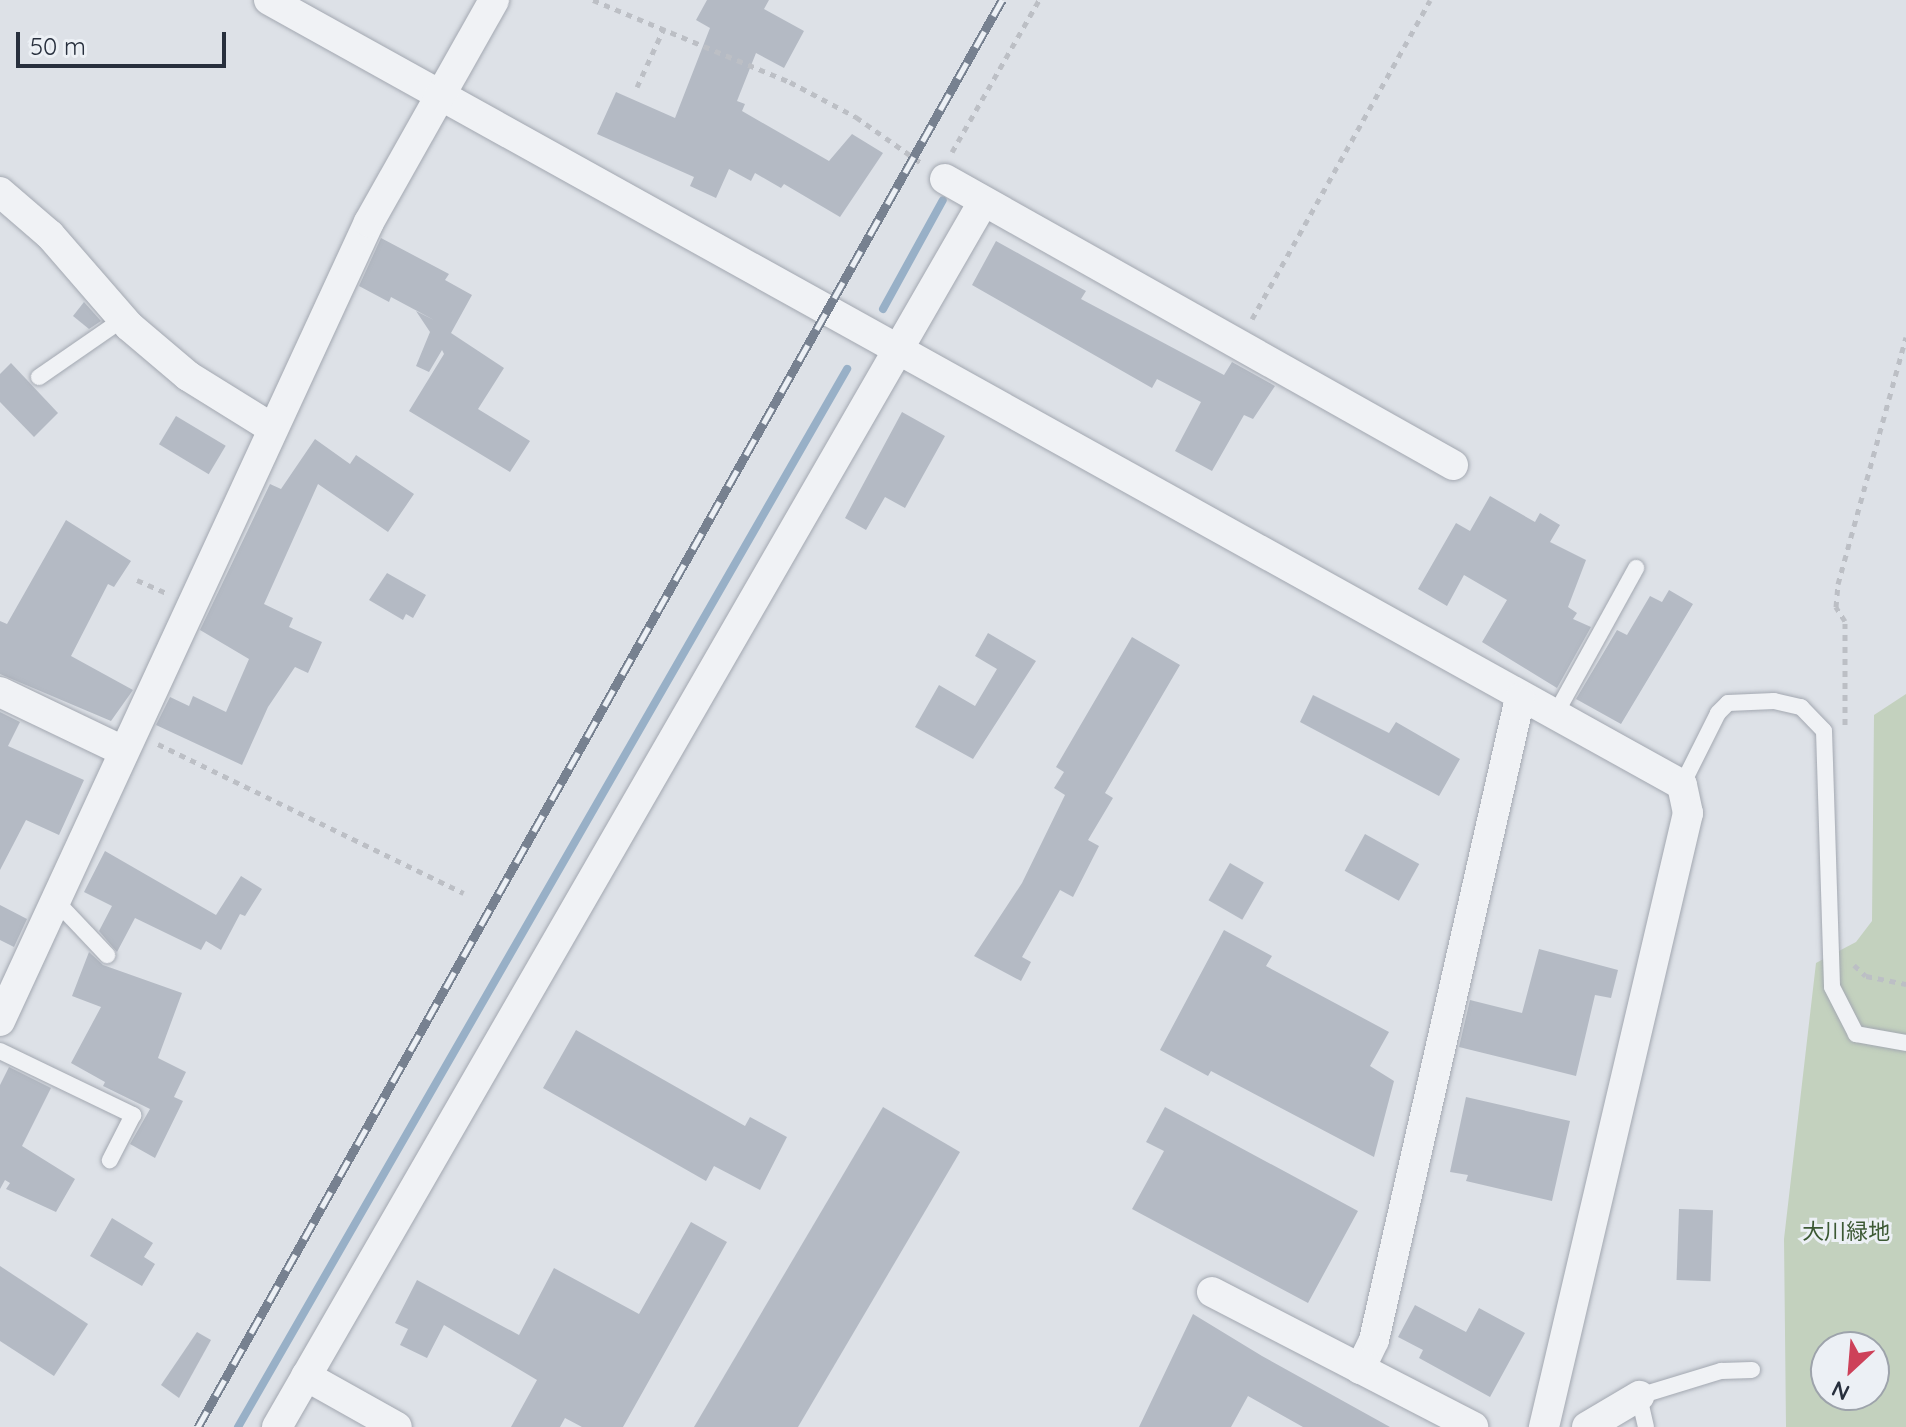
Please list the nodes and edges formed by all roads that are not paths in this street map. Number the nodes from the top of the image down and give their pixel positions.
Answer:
1 (269, 0) edge
2 (494, 0) edge
3 (437, 96) junction
4 (945, 179) road end
5 (0, 192) edge
6 (983, 202) junction
7 (123, 319) junction
8 (899, 353) junction
9 (39, 377) dead end
10 (272, 428) junction
11 (1453, 465) dead end
12 (1636, 568) dead end
13 (0, 692) edge
14 (1520, 698) junction
15 (1555, 715) junction
16 (127, 741) junction
17 (1682, 785) junction
18 (55, 900) junction
19 (107, 955) dead end
20 (0, 1021) edge
21 (1906, 1043) edge
22 (0, 1051) edge
23 (110, 1160) dead end
24 (1212, 1292) dead end
25 (1360, 1369) junction
26 (1752, 1370) dead end
27 (306, 1376) junction
28 (1639, 1396) junction
29 (277, 1427) edge
30 (397, 1427) edge
31 (1473, 1427) edge
32 (1544, 1427) edge
33 (1587, 1427) edge
34 (1646, 1427) edge

1 - 3 street
2 - 3 street
3 - 8 street
3 - 10 street
4 - 6 street
5 - 7 street
6 - 8 street
6 - 11 street
7 - 9 lane
7 - 10 street
8 - 14 street
8 - 27 street
10 - 16 street
12 - 15 lane
13 - 16 street
14 - 15 street
14 - 25 street
15 - 17 street
16 - 18 street
17 - 21 lane
17 - 32 street
18 - 19 lane
18 - 20 street
22 - 23 lane
24 - 25 street
25 - 31 street
26 - 28 lane
27 - 29 street
27 - 30 street
28 - 33 street
28 - 34 lane

